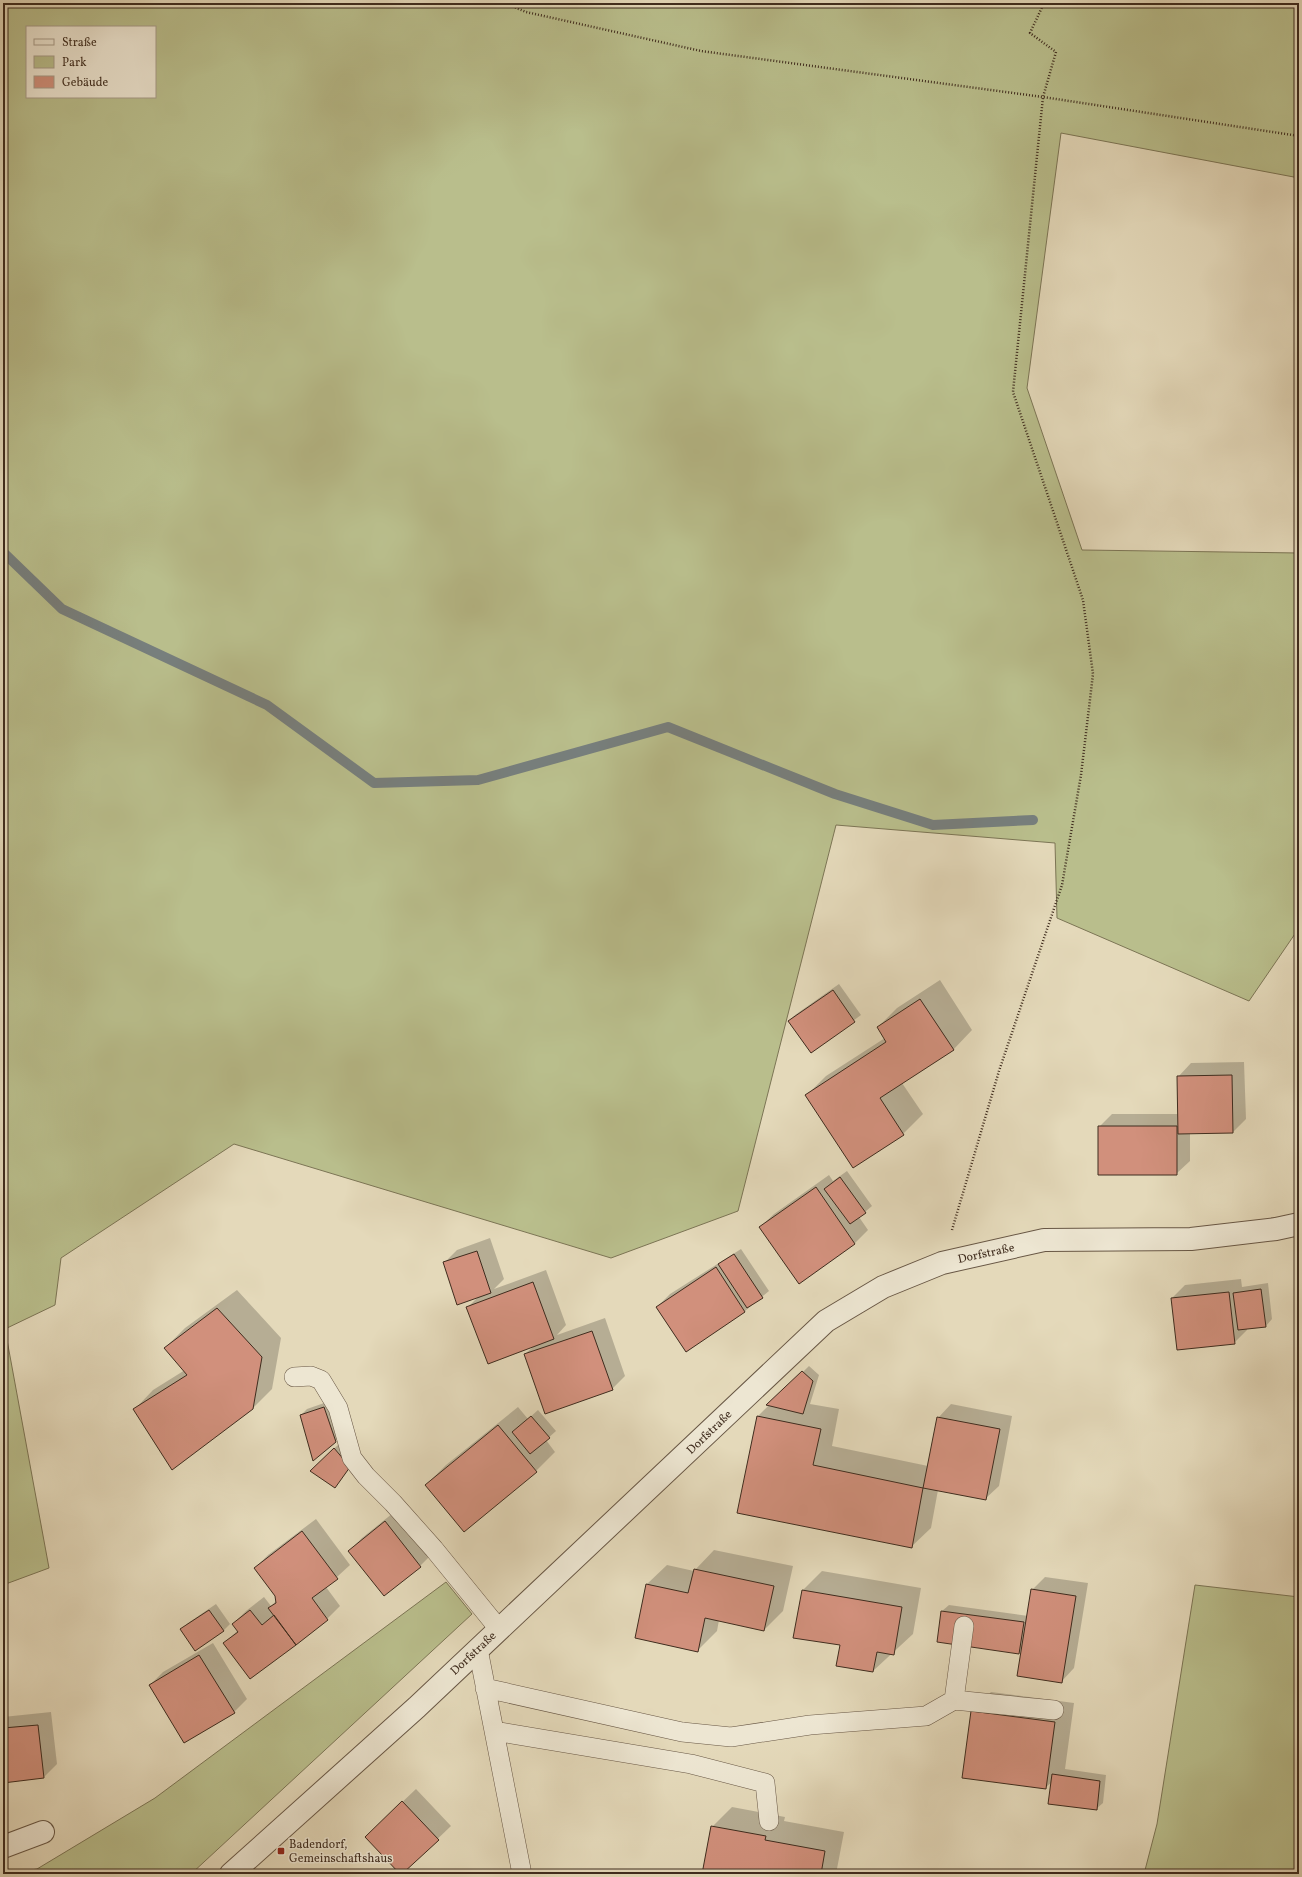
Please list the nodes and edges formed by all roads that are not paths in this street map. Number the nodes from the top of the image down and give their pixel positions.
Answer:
1 (1299, 1224) edge
2 (294, 1377) dead end
3 (964, 1626) dead end
4 (499, 1630) junction
5 (478, 1649) junction
6 (485, 1688) junction
7 (954, 1700) junction
8 (1054, 1710) dead end
9 (494, 1731) junction
10 (769, 1821) dead end
11 (43, 1832) dead end
12 (3, 1847) edge
13 (231, 1874) edge
14 (522, 1874) edge

1 - 4 street, Dorfstraße
2 - 4 lane
3 - 7 lane
4 - 5 street, Dorfstraße
5 - 6 lane
5 - 13 street, Dorfstraße
6 - 7 lane
6 - 9 lane
7 - 8 lane
9 - 10 lane
9 - 14 lane
11 - 12 street

